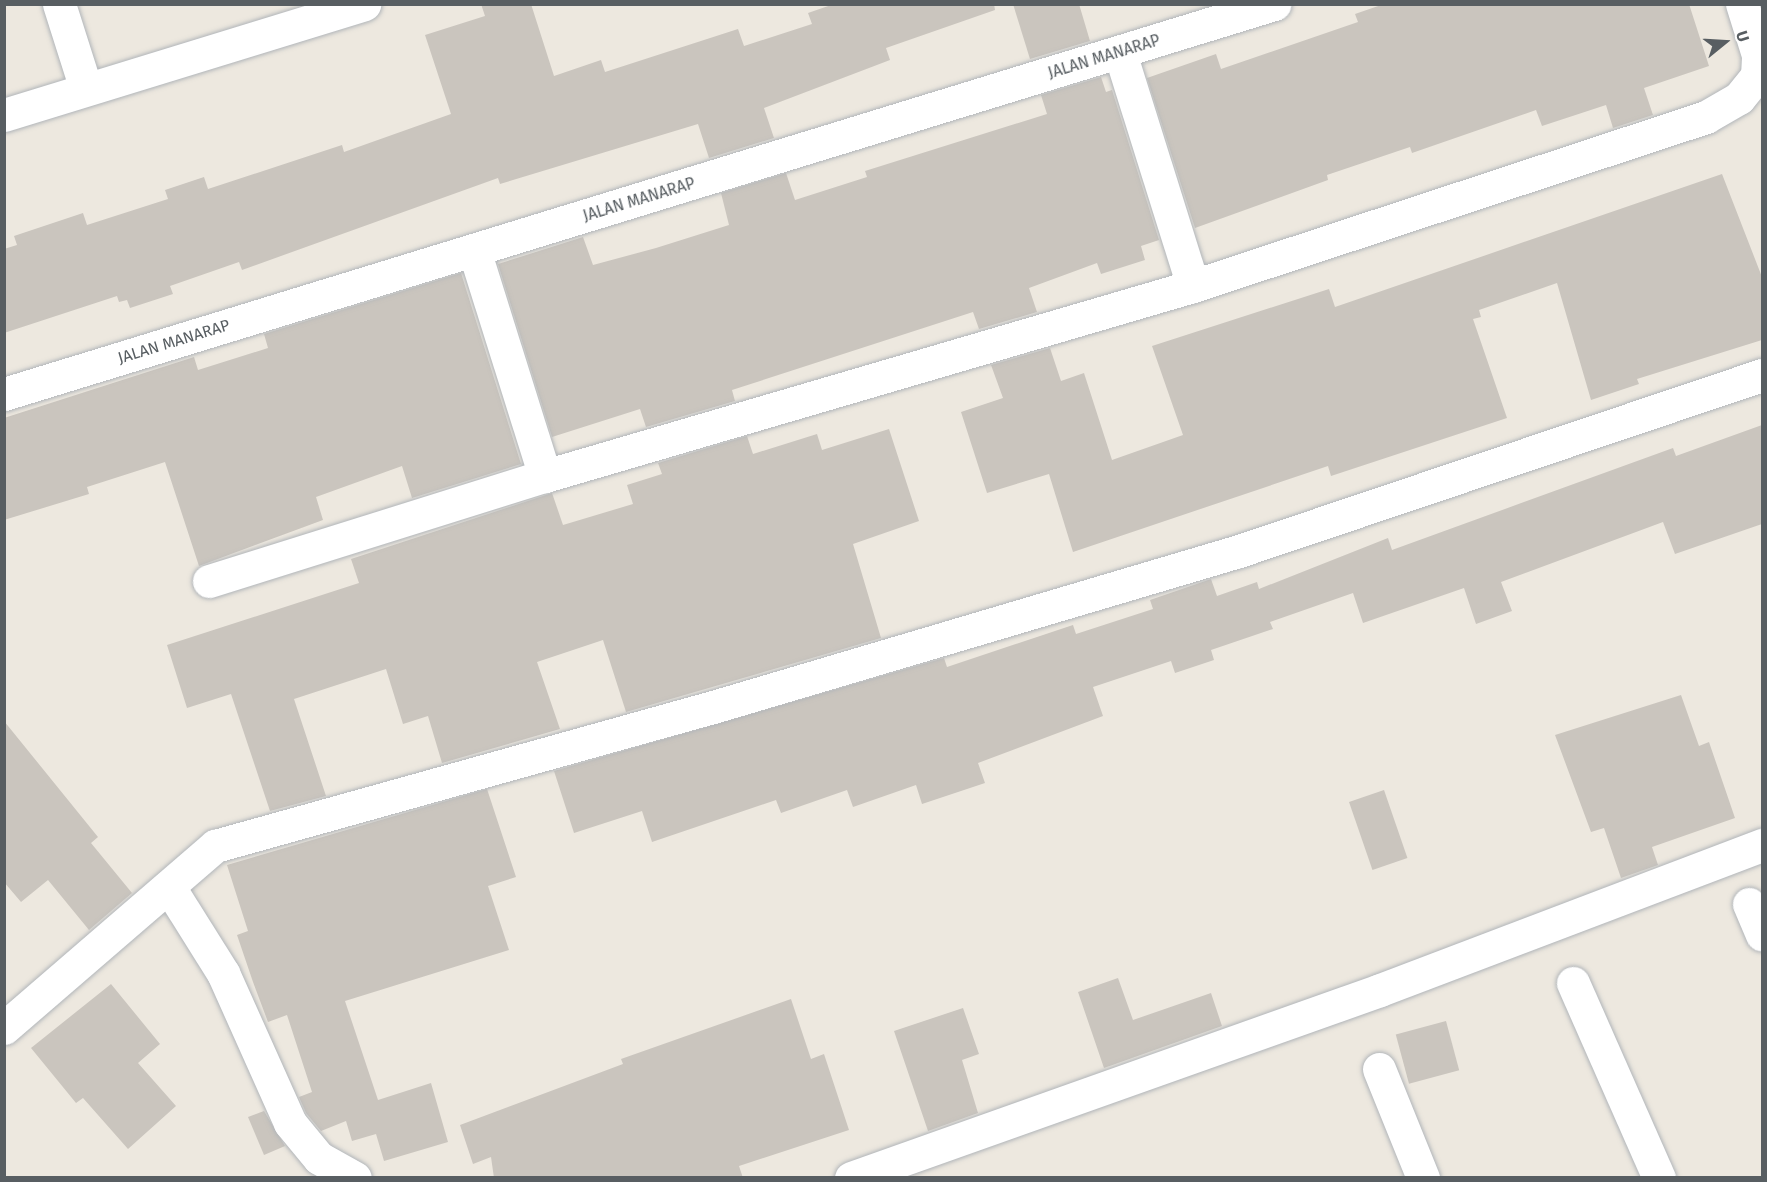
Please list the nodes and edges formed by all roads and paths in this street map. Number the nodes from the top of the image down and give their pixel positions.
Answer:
1 (59, 4) edge
2 (364, 4) edge
3 (1274, 4) edge
4 (1742, 4) edge
5 (309, 13) edge
6 (1120, 53) junction
7 (86, 89) junction
8 (4, 115) edge
9 (474, 250) junction
10 (1193, 286) junction
11 (1762, 375) edge
12 (4, 394) edge
13 (545, 476) junction
14 (209, 582) dead end
15 (1762, 845) edge
16 (169, 887) junction
17 (1749, 904) dead end
18 (1762, 934) edge
19 (1573, 983) dead end
20 (4, 1028) edge
21 (1379, 1069) dead end
22 (355, 1178) edge
23 (851, 1178) edge
24 (1423, 1178) edge
25 (1659, 1178) edge

1 - 7 street
2 - 5 street
3 - 6 street, JALAN MANARAP
4 - 10 street
5 - 7 street
6 - 9 street, JALAN MANARAP
6 - 10 street
7 - 8 street
9 - 12 street, JALAN MANARAP
9 - 13 street
10 - 13 street
11 - 16 street
13 - 14 street
15 - 23 street
16 - 20 street
16 - 22 street
17 - 18 street
19 - 25 street
21 - 24 street

